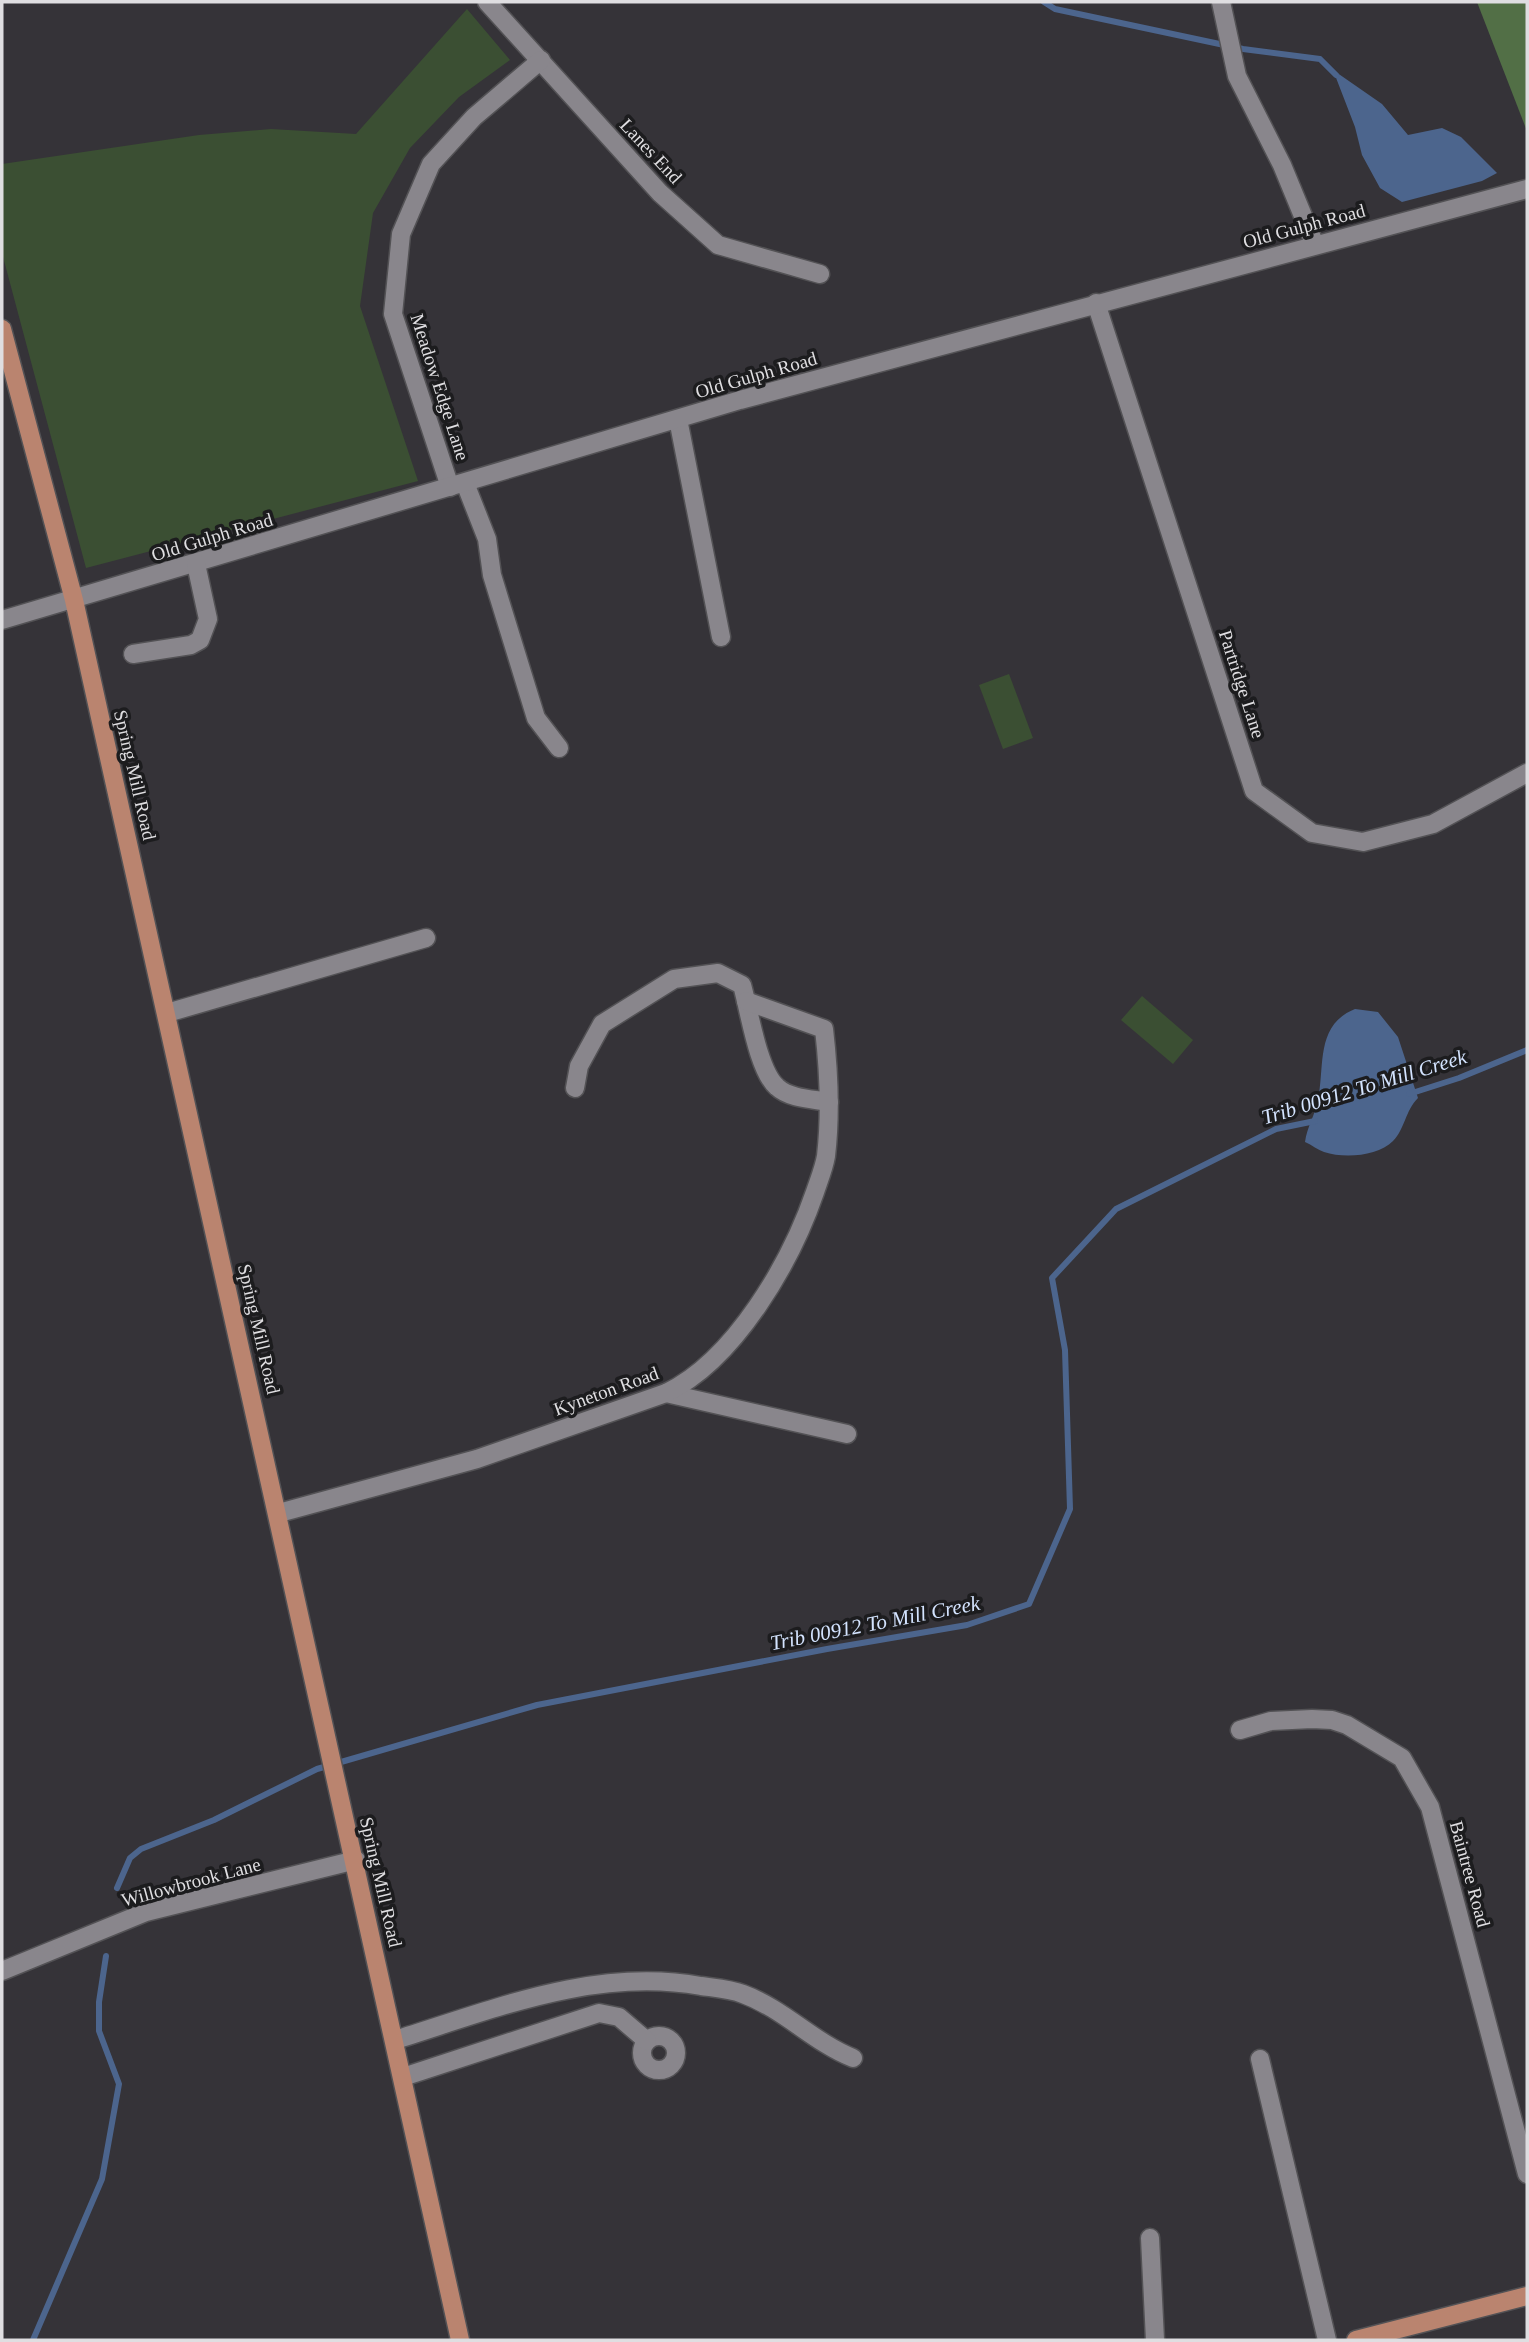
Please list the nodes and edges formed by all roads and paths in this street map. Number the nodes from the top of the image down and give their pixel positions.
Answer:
1 (486, 2) edge
2 (1221, 2) edge
3 (541, 60) junction
4 (1527, 189) edge
5 (1315, 245) junction
6 (820, 274) dead end
7 (1096, 303) junction
8 (2, 329) edge
9 (678, 419) junction
10 (457, 485) junction
11 (196, 564) junction
12 (74, 600) junction
13 (2, 620) edge
14 (721, 637) dead end
15 (133, 654) dead end
16 (559, 748) dead end
17 (1527, 773) edge
18 (426, 938) dead end
19 (746, 1001) junction
20 (167, 1013) junction
21 (575, 1088) dead end
22 (830, 1102) junction
23 (666, 1393) junction
24 (847, 1434) dead end
25 (279, 1513) junction
26 (1240, 1730) dead end
27 (356, 1860) junction
28 (2, 1971) edge
29 (395, 2040) junction
30 (646, 2040) dead end
31 (853, 2058) dead end
32 (1260, 2059) dead end
33 (403, 2077) junction
34 (1527, 2174) edge
35 (1150, 2238) dead end
36 (1527, 2296) edge
37 (1414, 2333) edge
38 (460, 2340) edge
39 (1155, 2340) edge
40 (1327, 2340) edge
41 (1356, 2340) edge

1 - 3 street, Lanes End
2 - 5 street
3 - 6 street, Lanes End
3 - 10 street, Meadow Edge Lane
4 - 5 street, Old Gulph Road
5 - 7 street, Old Gulph Road
7 - 9 street, Old Gulph Road
7 - 17 street, Partridge Lane
8 - 12 main road, Spring Mill Road
9 - 10 street, Old Gulph Road
9 - 14 street
10 - 11 street, Old Gulph Road
10 - 16 street, Meadow Edge Lane
11 - 12 street, Old Gulph Road
11 - 15 street
12 - 13 street, Old Gulph Road
12 - 20 main road, Spring Mill Road
18 - 20 street
19 - 21 street
19 - 22 street
19 - 22 street, Kyneton Road
20 - 25 main road, Spring Mill Road
22 - 23 street, Kyneton Road
23 - 24 street
23 - 25 street, Kyneton Road
25 - 27 main road, Spring Mill Road
26 - 34 street, Baintree Road
27 - 28 street, Willowbrook Lane
27 - 29 main road, Spring Mill Road
29 - 31 street
29 - 33 main road, Spring Mill Road
30 - 33 street
32 - 40 street
33 - 38 main road, Spring Mill Road
35 - 39 street
36 - 37 main road
37 - 41 main road

